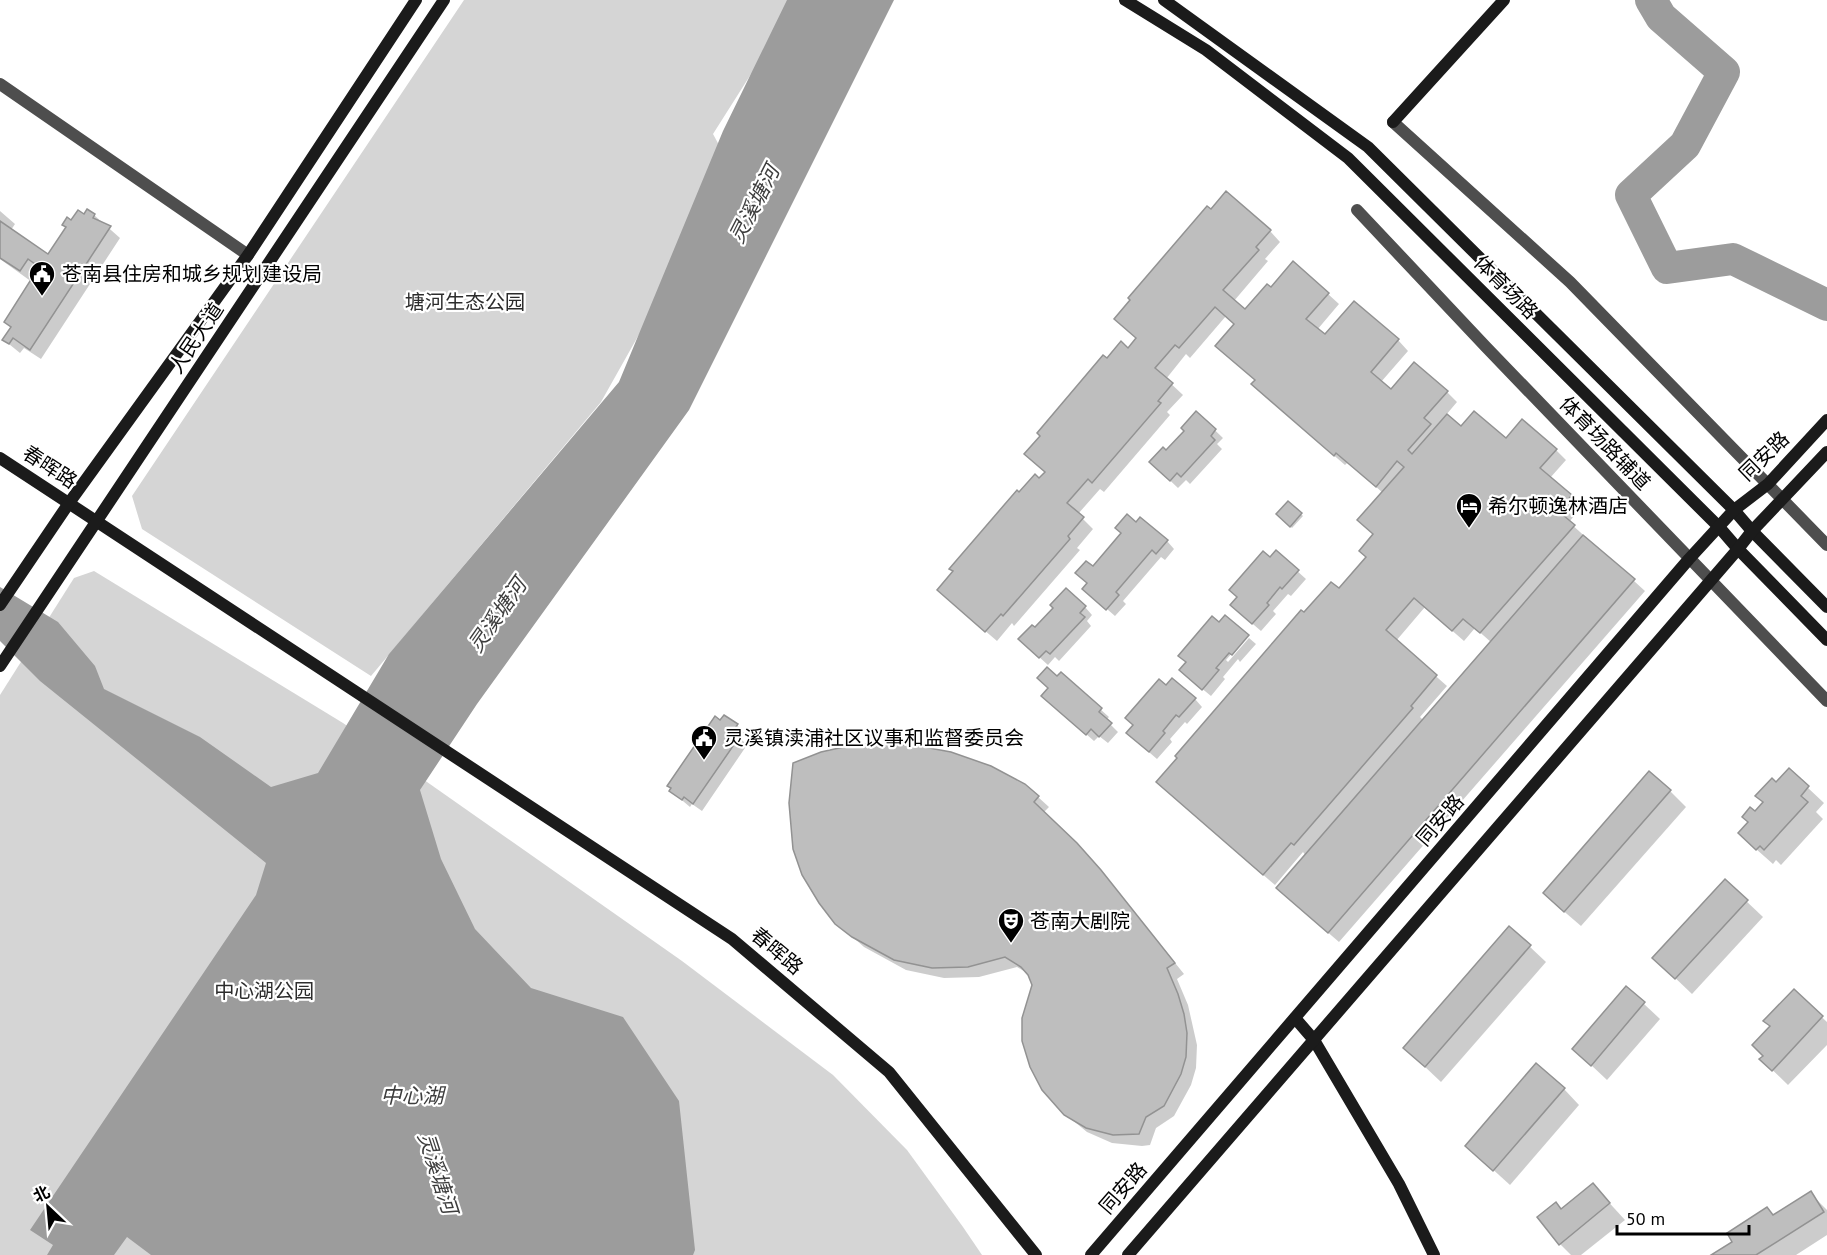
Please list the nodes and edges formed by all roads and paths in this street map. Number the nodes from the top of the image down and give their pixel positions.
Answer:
1 (416, 0) edge
2 (444, 0) edge
3 (1125, 0) edge
4 (1164, 0) edge
5 (1504, 0) edge
6 (0, 84) edge
7 (1357, 210) dead end
8 (248, 255) junction
9 (1827, 420) edge
10 (1827, 452) edge
11 (0, 458) edge
12 (1768, 484) junction
13 (1783, 500) junction
14 (74, 506) junction
15 (1734, 510) junction
16 (97, 521) junction
17 (1719, 527) junction
18 (1752, 531) junction
19 (1827, 545) edge
20 (1738, 549) junction
21 (1689, 559) junction
22 (1710, 580) junction
23 (0, 605) edge
24 (1827, 607) edge
25 (1827, 640) edge
26 (0, 666) edge
27 (1827, 701) edge
28 (1295, 1018) junction
29 (1314, 1040) junction
30 (1036, 1255) edge
31 (1092, 1255) edge
32 (1128, 1255) edge
33 (1434, 1255) edge

1 - 8 street, 人民大道
2 - 16 street, 人民大道
3 - 17 street, 体育场路
4 - 15 street, 体育场路
5 - 12 street
6 - 8 street
7 - 21 street, 体育场路辅道
8 - 14 street, 人民大道
9 - 12 street, 同安路
10 - 13 street
11 - 14 street, 春晖路
12 - 13 street
12 - 15 street, 同安路
13 - 18 street
13 - 19 street
14 - 16 street, 春晖路
14 - 23 street, 人民大道
15 - 17 street, 同安路
15 - 18 street, 体育场路
16 - 26 street, 人民大道
16 - 30 street, 春晖路
17 - 20 street, 体育场路
17 - 21 street, 同安路
18 - 20 street
18 - 24 street, 体育场路
20 - 22 street
20 - 25 street, 体育场路
21 - 22 street, 体育场路辅道
21 - 28 street, 同安路
22 - 27 street, 体育场路辅道
22 - 29 street
28 - 29 street
28 - 31 street, 同安路
29 - 32 street
29 - 33 street

